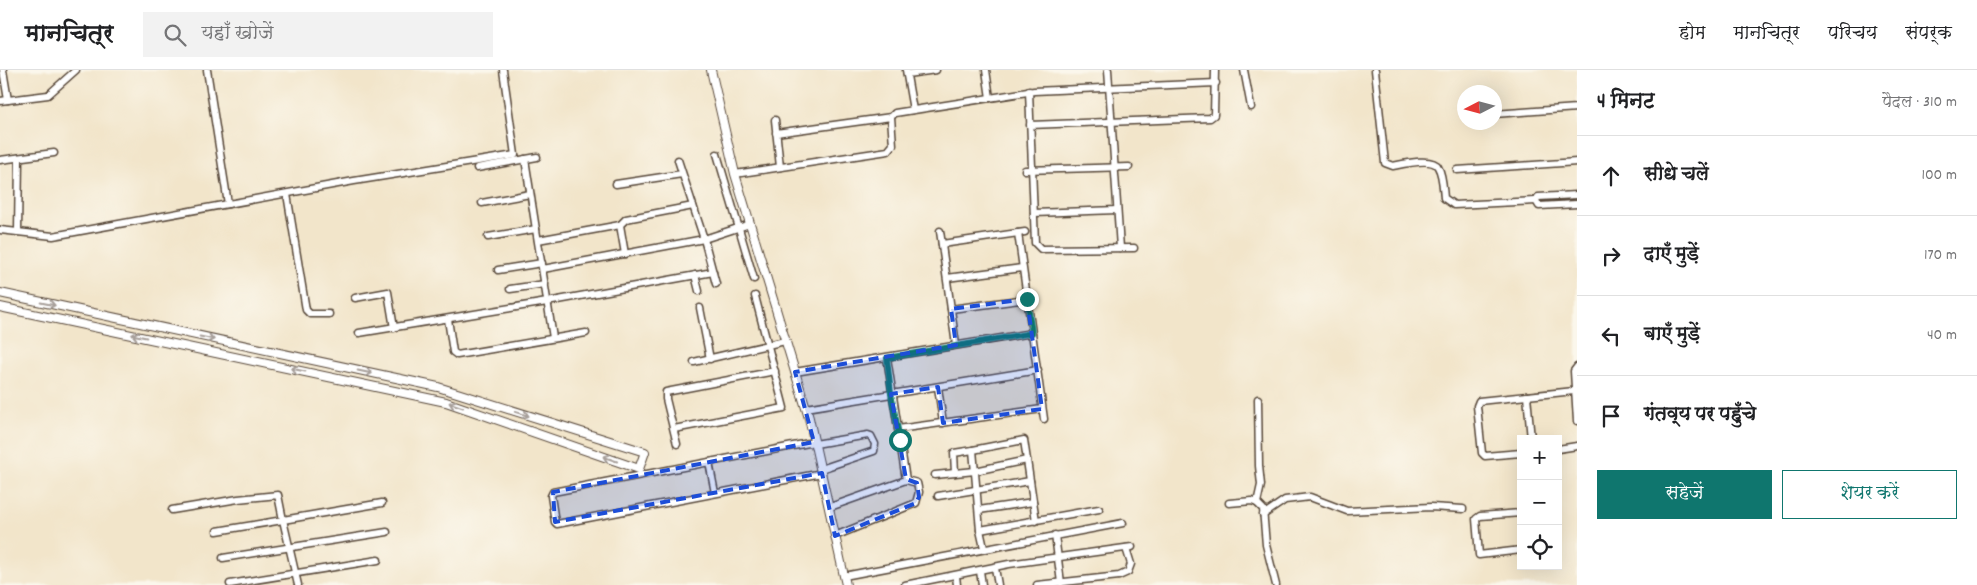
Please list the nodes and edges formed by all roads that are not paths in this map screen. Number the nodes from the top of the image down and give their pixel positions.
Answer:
1 (3, 70) edge
2 (76, 70) edge
3 (207, 70) edge
4 (503, 70) edge
5 (711, 70) edge
6 (936, 70) edge
7 (986, 70) edge
8 (1108, 70) edge
9 (1215, 70) edge
10 (1244, 70) edge
11 (1375, 70) edge
12 (907, 72) edge
13 (1216, 83) junction
14 (1108, 88) junction
15 (1028, 91) junction
16 (990, 98) junction
17 (8, 100) junction
18 (0, 101) edge
19 (1251, 107) dead end
20 (1577, 108) edge
21 (913, 110) junction
22 (1502, 113) edge
23 (891, 117) junction
24 (775, 120) dead end
25 (1111, 121) junction
26 (1030, 125) junction
27 (776, 133) junction
28 (54, 153) dead end
29 (716, 154) dead end
30 (537, 157) dead end
31 (19, 158) junction
32 (0, 160) edge
33 (525, 160) junction
34 (678, 160) dead end
35 (1577, 162) edge
36 (780, 167) junction
37 (1114, 167) junction
38 (1130, 167) dead end
39 (477, 168) dead end
40 (1029, 170) junction
41 (1457, 170) dead end
42 (682, 174) junction
43 (735, 174) junction
44 (616, 184) dead end
45 (287, 194) junction
46 (530, 194) junction
47 (1577, 194) edge
48 (1536, 201) junction
49 (482, 203) dead end
50 (228, 204) junction
51 (1577, 204) edge
52 (693, 206) junction
53 (1117, 210) junction
54 (1034, 213) junction
55 (750, 224) junction
56 (620, 225) junction
57 (738, 228) junction
58 (536, 229) junction
59 (0, 230) edge
60 (940, 231) dead end
61 (18, 232) junction
62 (488, 237) dead end
63 (704, 239) junction
64 (538, 240) junction
65 (942, 244) junction
66 (1120, 248) junction
67 (1134, 248) dead end
68 (625, 254) junction
69 (542, 266) junction
70 (1022, 268) junction
71 (498, 270) dead end
72 (713, 272) junction
73 (695, 275) junction
74 (947, 278) junction
75 (754, 279) dead end
76 (545, 284) junction
77 (716, 284) dead end
78 (510, 289) dead end
79 (699, 291) dead end
80 (0, 294) edge
81 (755, 296) dead end
82 (355, 298) dead end
83 (1027, 299) junction
84 (548, 302) junction
85 (0, 307) edge
86 (700, 308) dead end
87 (951, 309) junction
88 (328, 314) dead end
89 (448, 319) junction
90 (394, 328) junction
91 (359, 333) dead end
92 (586, 333) dead end
93 (1032, 333) junction
94 (553, 338) junction
95 (785, 341) junction
96 (956, 345) junction
97 (768, 346) junction
98 (710, 358) junction
99 (887, 358) junction
100 (694, 362) dead end
101 (1577, 367) edge
102 (1038, 370) junction
103 (775, 371) junction
104 (795, 372) junction
105 (938, 387) junction
106 (1574, 391) junction
107 (891, 394) junction
108 (1526, 396) junction
109 (1258, 399) dead end
110 (806, 408) junction
111 (1042, 409) junction
112 (1044, 419) dead end
113 (1577, 421) edge
114 (943, 423) junction
115 (674, 429) junction
116 (898, 429) junction
117 (1531, 435) edge
118 (815, 443) junction
119 (677, 444) dead end
120 (1577, 446) edge
121 (1562, 449) edge
122 (973, 450) junction
123 (1517, 453) edge
124 (1027, 460) junction
125 (709, 462) junction
126 (822, 471) junction
127 (975, 471) junction
128 (955, 473) junction
129 (935, 475) dead end
130 (906, 480) junction
131 (1030, 481) junction
132 (976, 490) junction
133 (715, 493) junction
134 (938, 496) dead end
135 (1033, 502) junction
136 (382, 503) dead end
137 (1229, 503) dead end
138 (1257, 503) junction
139 (830, 507) junction
140 (1463, 509) dead end
141 (172, 510) dead end
142 (979, 510) junction
143 (1099, 510) dead end
144 (1517, 513) edge
145 (1263, 515) junction
146 (283, 520) junction
147 (1036, 522) junction
148 (1123, 523) dead end
149 (980, 530) junction
150 (217, 531) dead end
151 (387, 532) dead end
152 (1055, 535) junction
153 (835, 536) junction
154 (289, 547) junction
155 (984, 548) junction
156 (1517, 550) edge
157 (223, 558) dead end
158 (1059, 558) junction
159 (378, 560) dead end
160 (995, 568) junction
161 (980, 572) junction
162 (296, 574) junction
163 (844, 576) junction
164 (956, 576) junction
165 (275, 577) junction
166 (940, 582) edge
167 (1061, 583) junction
168 (230, 584) dead end
169 (276, 585) edge
170 (298, 585) edge
171 (846, 585) edge
172 (905, 585) edge
173 (957, 585) edge
174 (982, 585) edge
175 (998, 585) edge
176 (1037, 585) edge
177 (1276, 585) edge

1 - 17 street
2 - 17 street
3 - 50 street
4 - 45 street
5 - 43 street
6 - 12 street
7 - 16 street
8 - 14 street
9 - 13 street
10 - 19 street
11 - 48 street
12 - 21 street
13 - 14 street
13 - 25 street
14 - 15 street
14 - 25 street
15 - 16 street
15 - 26 street
16 - 21 street
17 - 18 street
20 - 22 street
21 - 23 street
23 - 27 street
23 - 36 street
24 - 27 street
25 - 26 street
25 - 37 street
26 - 40 street
27 - 36 street
28 - 31 street
29 - 57 street
30 - 33 street
31 - 32 street
31 - 61 street
33 - 39 street
33 - 46 street
34 - 42 street
35 - 41 street
36 - 43 street
37 - 38 street
37 - 40 street
37 - 53 street
40 - 54 street
42 - 44 street
42 - 52 street
43 - 55 street
45 - 50 street
45 - 88 street
46 - 49 street
46 - 58 street
47 - 48 street
48 - 51 street
50 - 61 street
52 - 56 street
52 - 63 street
53 - 54 street
53 - 66 street
54 - 66 street
55 - 57 street
55 - 95 street
56 - 64 street
56 - 68 street
57 - 63 street
57 - 75 street
58 - 62 street
58 - 64 street
59 - 61 street
60 - 65 street
63 - 68 street
63 - 72 street
64 - 69 street
65 - 70 street
65 - 74 street
66 - 67 street
68 - 69 street
69 - 71 street
69 - 76 street
70 - 74 street
70 - 83 street
72 - 73 street
72 - 77 street
73 - 79 street
73 - 84 street
74 - 87 street
76 - 78 street
76 - 84 street
80 -> 85 street
81 - 97 street
82 - 90 street
83 - 87 street
83 - 93 street
84 - 89 street
84 - 94 street
86 - 98 street
87 - 96 street
89 - 90 street
89 - 94 street
90 - 91 street
92 - 94 street
93 - 96 street
93 - 102 street
95 - 97 street
95 - 104 street
96 - 99 street
97 - 98 street
97 - 103 street
98 - 100 street
99 - 104 street
99 - 107 street
101 - 106 street
102 - 105 street
102 - 111 street
103 - 115 street
103 - 115 street
104 - 110 street
105 - 107 street
105 - 114 street
106 - 108 street
106 - 113 street
107 - 110 street
107 - 116 street
108 - 117 street
108 - 123 street
109 - 138 street
110 - 118 street
111 - 112 street
111 - 114 street
114 - 116 street
115 - 119 street
116 - 130 street
118 - 125 street
118 - 126 street
118 - 126 street
120 - 121 street
122 - 124 street
122 - 127 street
122 - 128 street
124 - 127 street
124 - 131 street
125 - 133 street
125 - 133 street
126 - 133 street
126 - 139 street
127 - 128 street
127 - 132 street
128 - 129 street
130 - 139 street
130 - 153 street
131 - 132 street
131 - 135 street
132 - 134 street
132 - 142 street
135 - 142 street
135 - 147 street
136 - 146 street
137 - 138 street
138 - 145 street
139 - 153 street
140 - 145 street
141 - 146 street
142 - 149 street
143 - 147 street
144 - 156 street
145 - 177 street
146 - 150 street
146 - 154 street
147 - 149 street
148 - 152 street
149 - 155 street
151 - 154 street
152 - 155 street
152 - 158 street
153 - 163 street
154 - 157 street
154 - 162 street
155 - 163 street
158 - 160 street
158 - 167 street
158 - 167 street
159 - 162 street
160 - 161 street
160 - 175 street
161 - 164 street
161 - 174 street
162 - 165 street
162 - 170 street
163 - 171 street
164 - 166 street
164 - 173 street
165 - 168 street
165 - 169 street
166 - 172 street
167 - 176 street

